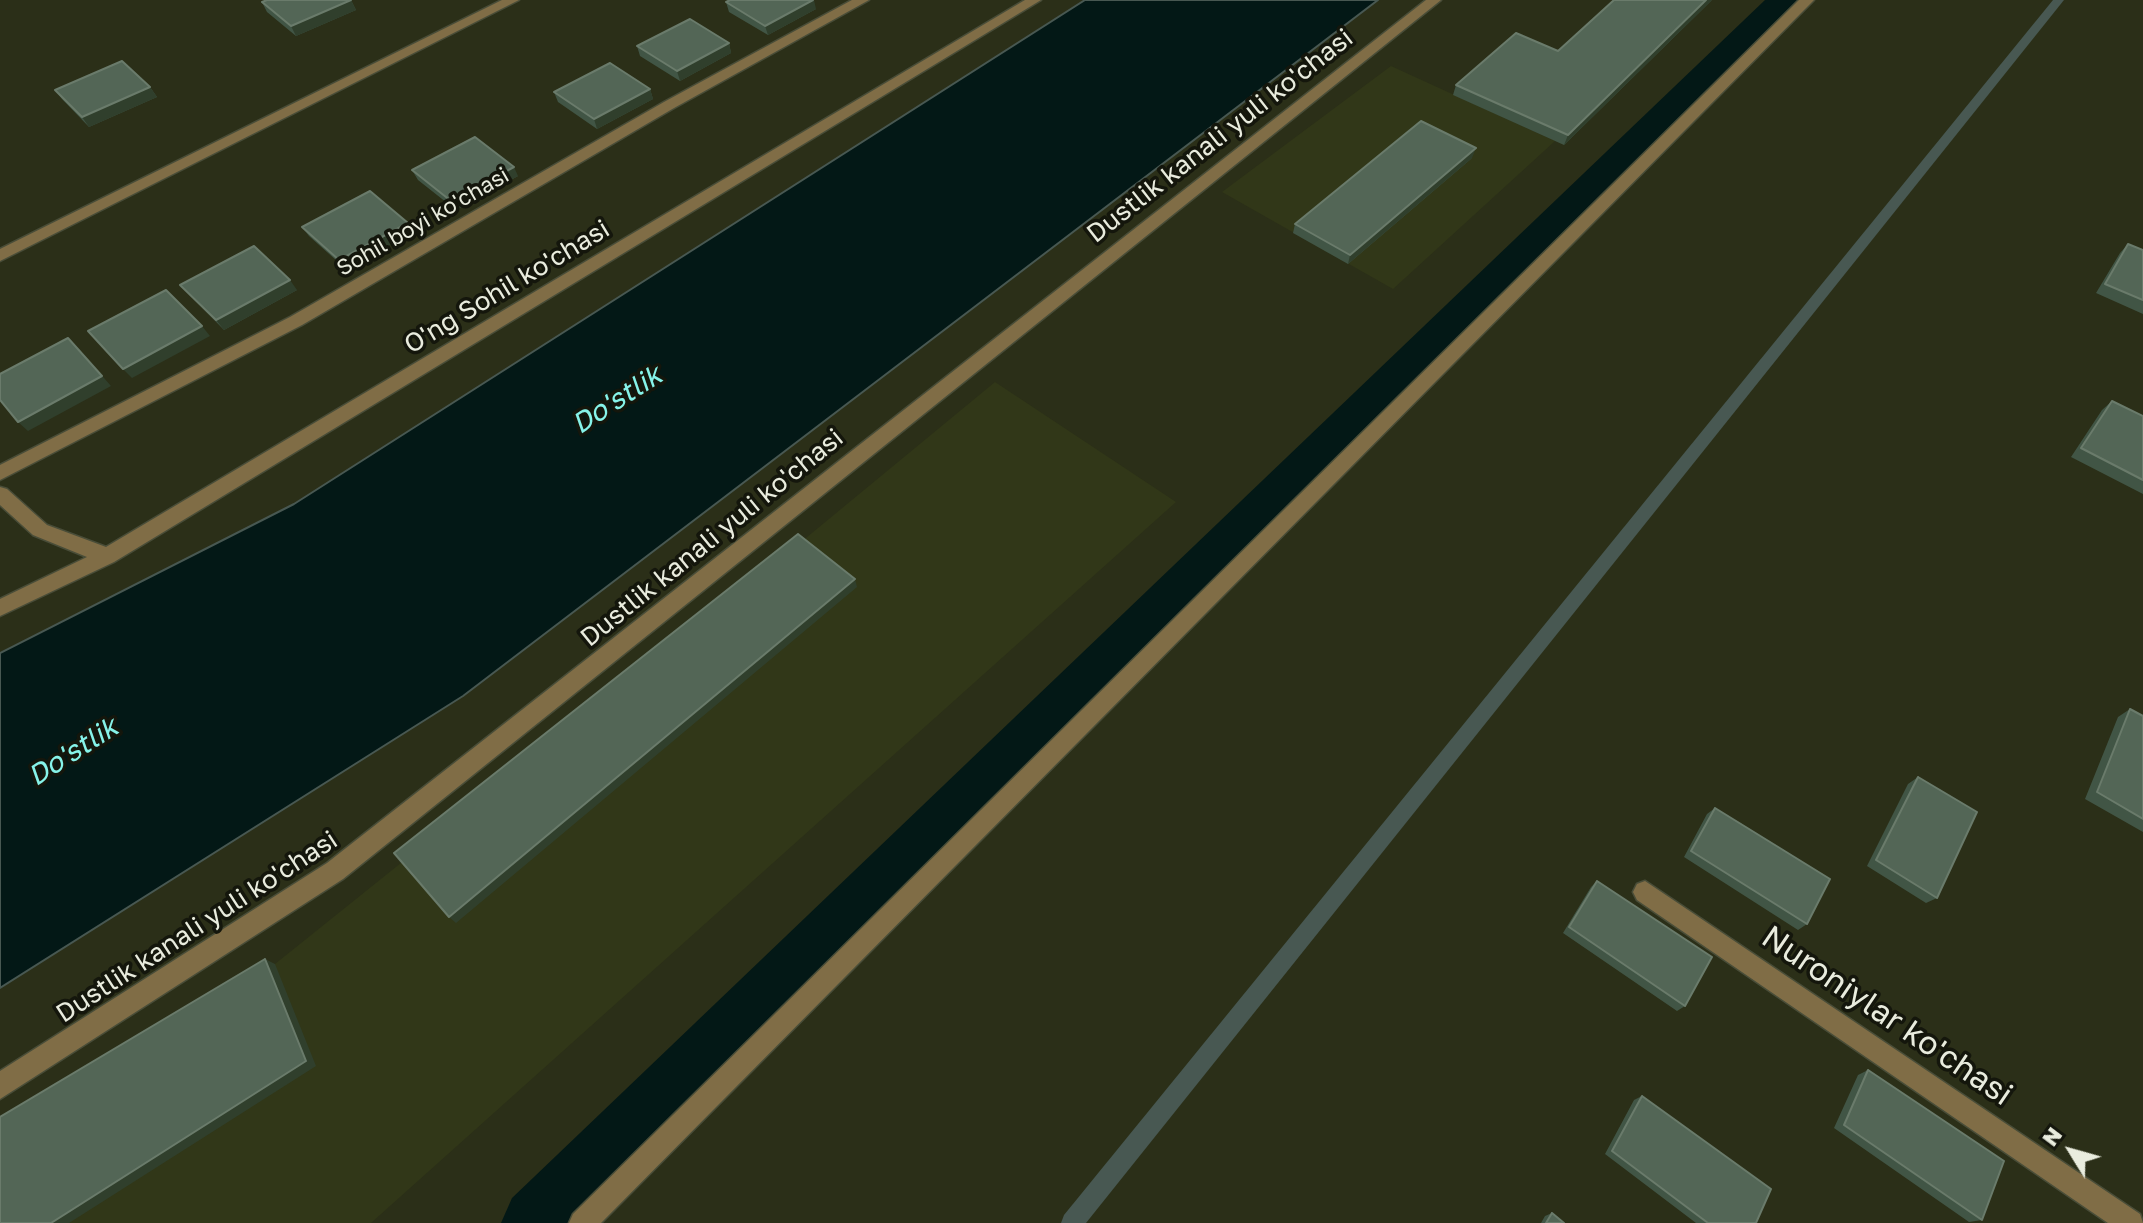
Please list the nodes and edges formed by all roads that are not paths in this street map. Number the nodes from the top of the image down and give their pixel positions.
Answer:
1 (512, 0) edge
2 (862, 0) edge
3 (1034, 0) edge
4 (1434, 0) edge
5 (1807, 0) edge
6 (0, 256) edge
7 (0, 473) edge
8 (0, 494) edge
9 (107, 556) junction
10 (0, 608) edge
11 (1645, 892) dead end
12 (0, 1086) edge
13 (582, 1223) edge
14 (2131, 1223) edge

1 - 6 street
2 - 7 street, Sohil boyi ko'chasi
3 - 9 street, O'ng Sohil ko'chasi
4 - 12 street, Dustlik kanali yuli ko'chasi
5 - 13 street
8 - 9 street
9 - 10 street, O'ng Sohil ko'chasi
11 - 14 street, Nuroniylar ko'chasi

